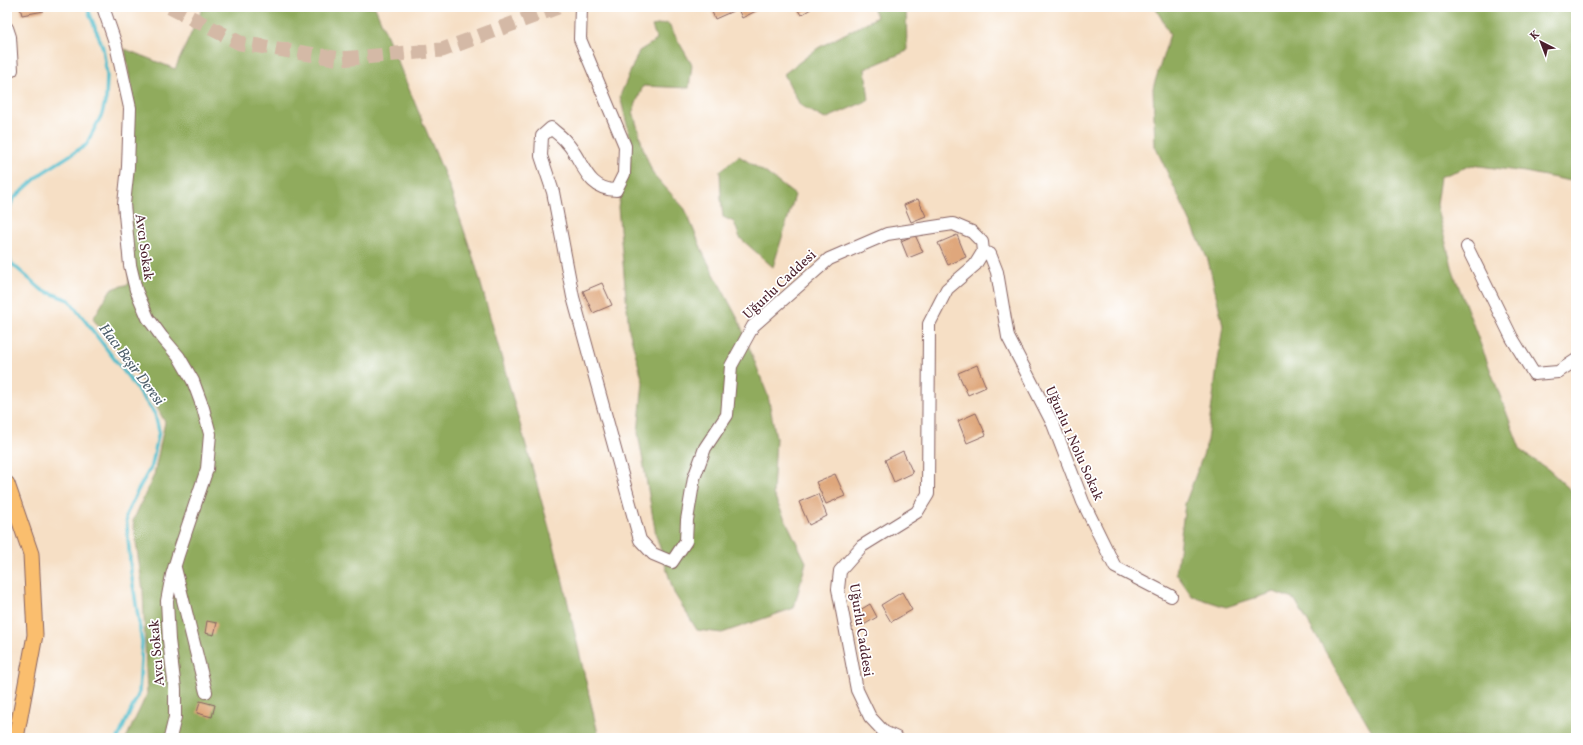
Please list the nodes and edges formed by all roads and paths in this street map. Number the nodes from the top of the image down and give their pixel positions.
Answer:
1 (103, 7) edge
2 (581, 7) edge
3 (7, 28) edge
4 (12, 70) dead end
5 (1467, 247) dead end
6 (983, 252) junction
7 (1576, 360) edge
8 (7, 484) edge
9 (174, 567) junction
10 (1171, 596) dead end
11 (206, 692) dead end
12 (16, 738) edge
13 (170, 738) edge
14 (897, 738) edge

1 - 9 street, Avcı Sokak
2 - 6 street, Uğurlu Caddesi
3 - 4 street
5 - 7 street
6 - 10 street, Uğurlu 1 Nolu Sokak
6 - 14 street, Uğurlu Caddesi
8 - 12 main road
9 - 11 street
9 - 13 street, Avcı Sokak

